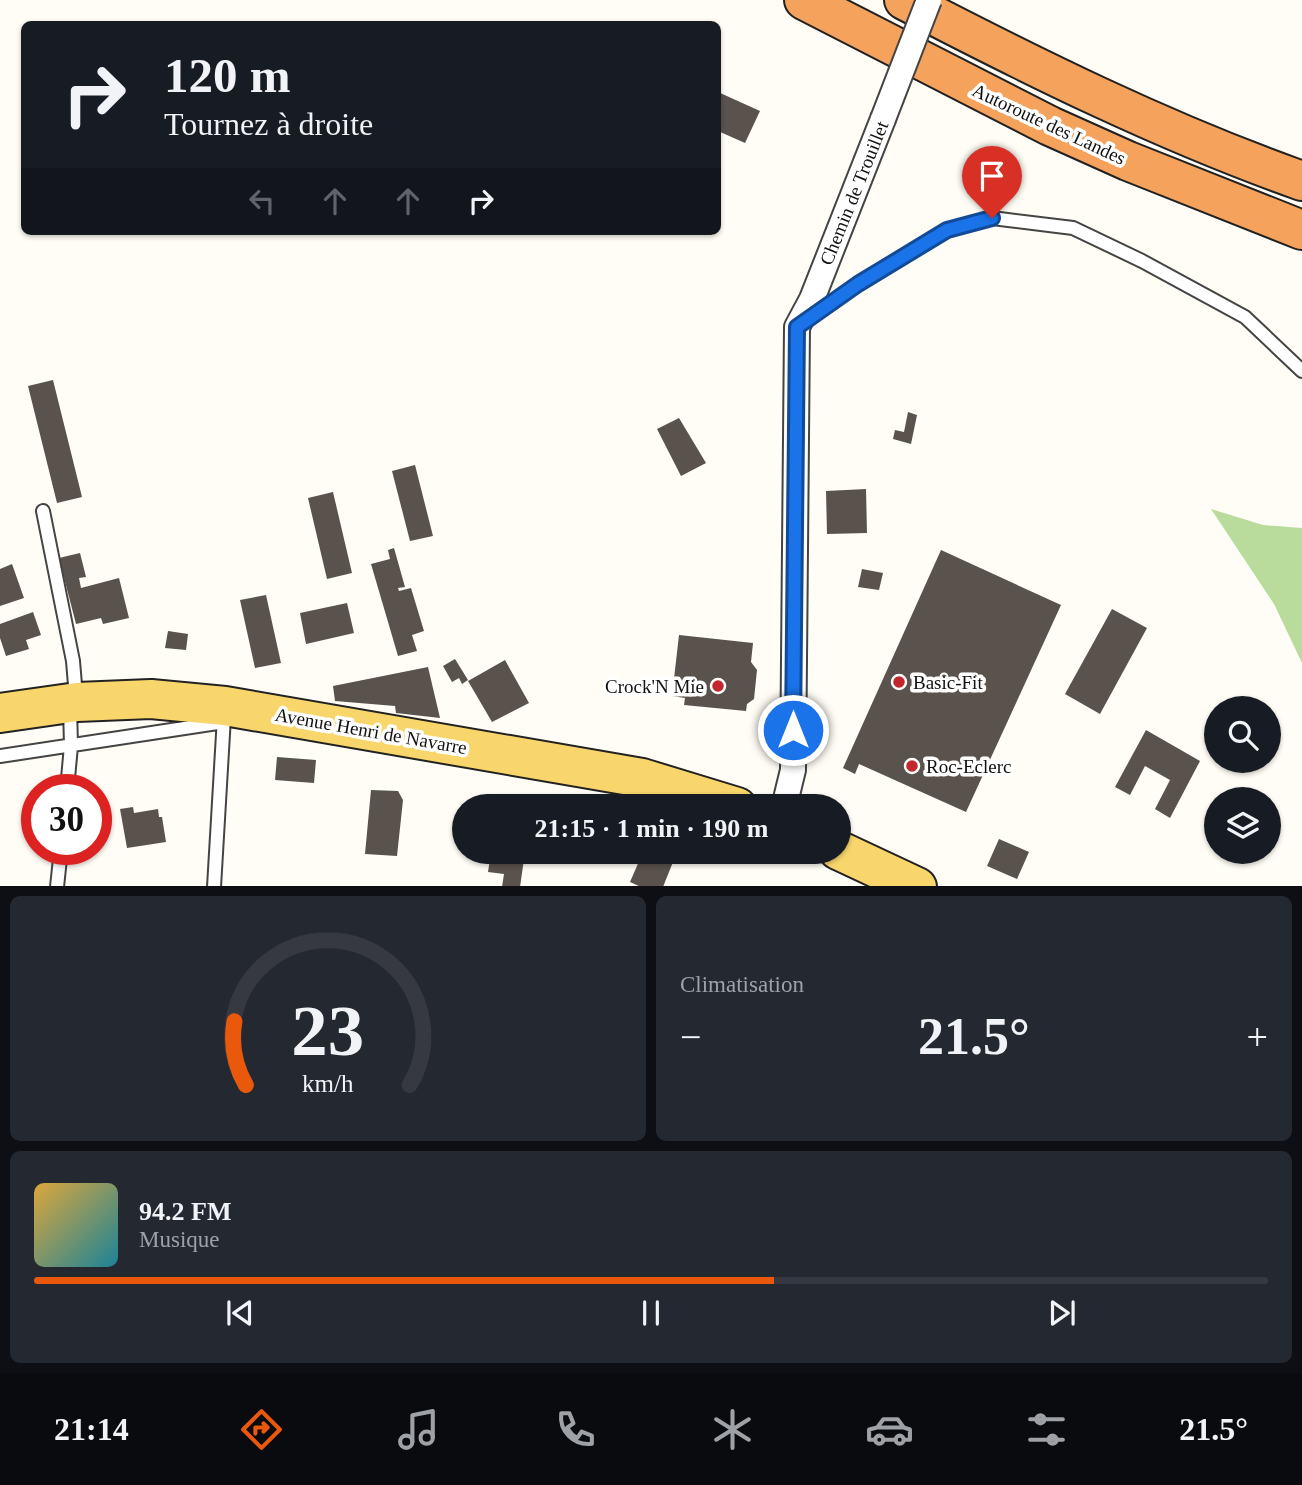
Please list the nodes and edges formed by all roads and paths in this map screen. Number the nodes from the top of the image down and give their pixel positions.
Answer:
1 (804, 0) edge
2 (904, 0) edge
3 (929, 0) edge
4 (1302, 181) edge
5 (1302, 230) edge
6 (797, 327) junction
7 (1302, 371) edge
8 (43, 511) dead end
9 (73, 703) junction
10 (0, 713) edge
11 (224, 714) junction
12 (71, 746) junction
13 (0, 756) edge
14 (68, 774) edge
15 (694, 794) edge
16 (789, 794) edge
17 (851, 856) edge
18 (59, 865) edge
19 (57, 886) edge
20 (214, 886) edge
21 (915, 886) edge

1 - 5 highway, Autoroute des Landes
2 - 4 highway
3 - 6 street, Chemin de Trouillet, bridge
6 - 7 lane
6 - 16 street, Chemin de Trouillet
8 - 9 lane
9 - 10 main road, Avenue Henri de Navarre
9 - 11 main road, Avenue Henri de Navarre
9 - 12 lane
11 - 12 lane
11 - 15 main road, Avenue Henri de Navarre
11 - 20 lane
12 - 13 lane
12 - 14 lane
17 - 21 main road
18 - 19 lane

